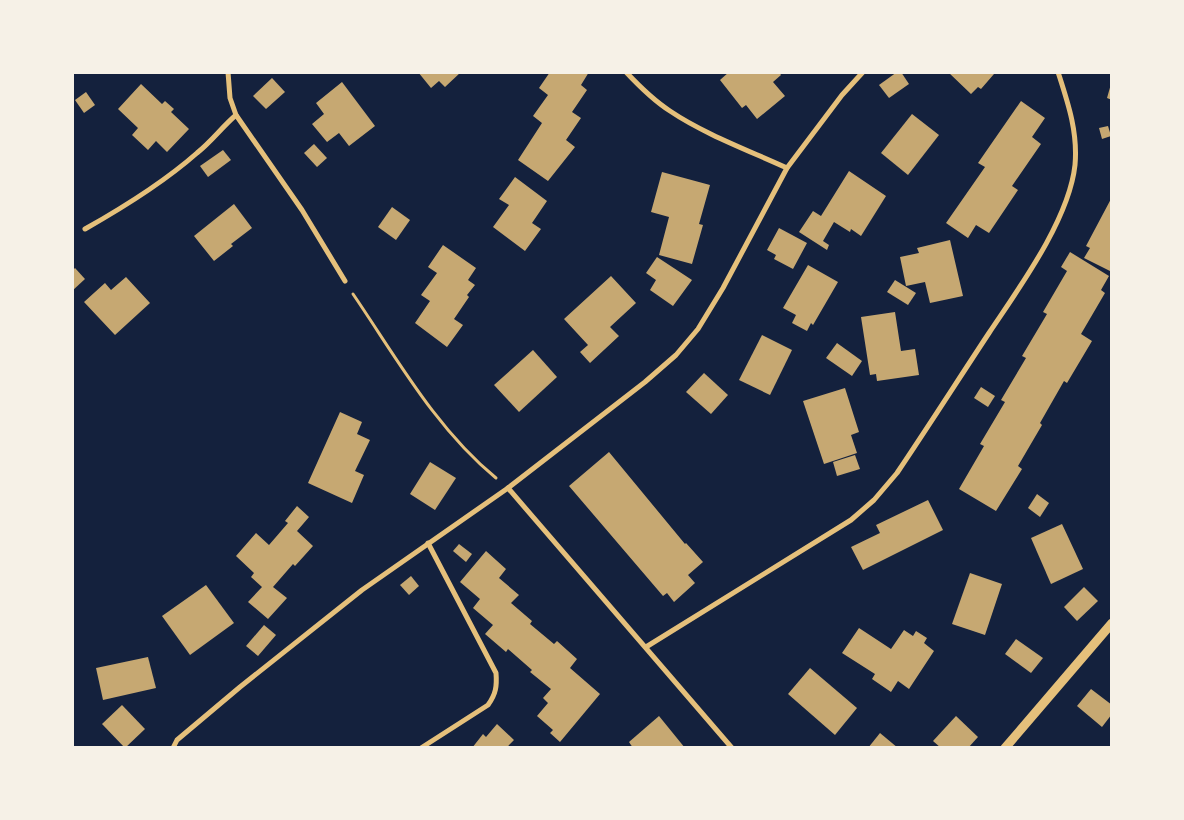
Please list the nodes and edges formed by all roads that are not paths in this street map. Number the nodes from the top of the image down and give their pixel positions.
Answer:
1 (228, 72) edge
2 (626, 72) edge
3 (863, 72) edge
4 (1058, 72) edge
5 (236, 115) junction
6 (787, 168) junction
7 (85, 229) dead end
8 (345, 281) road end
9 (508, 488) junction
10 (428, 543) junction
11 (1112, 623) edge
12 (646, 647) junction
13 (173, 748) edge
14 (421, 748) edge
15 (732, 748) edge
16 (1005, 748) edge

1 - 5 street
2 - 6 street
3 - 6 street
4 - 12 street
5 - 7 street
5 - 8 street
6 - 9 street
9 - 10 street
9 - 12 street
10 - 13 street
10 - 14 street
11 - 16 street
12 - 15 street

